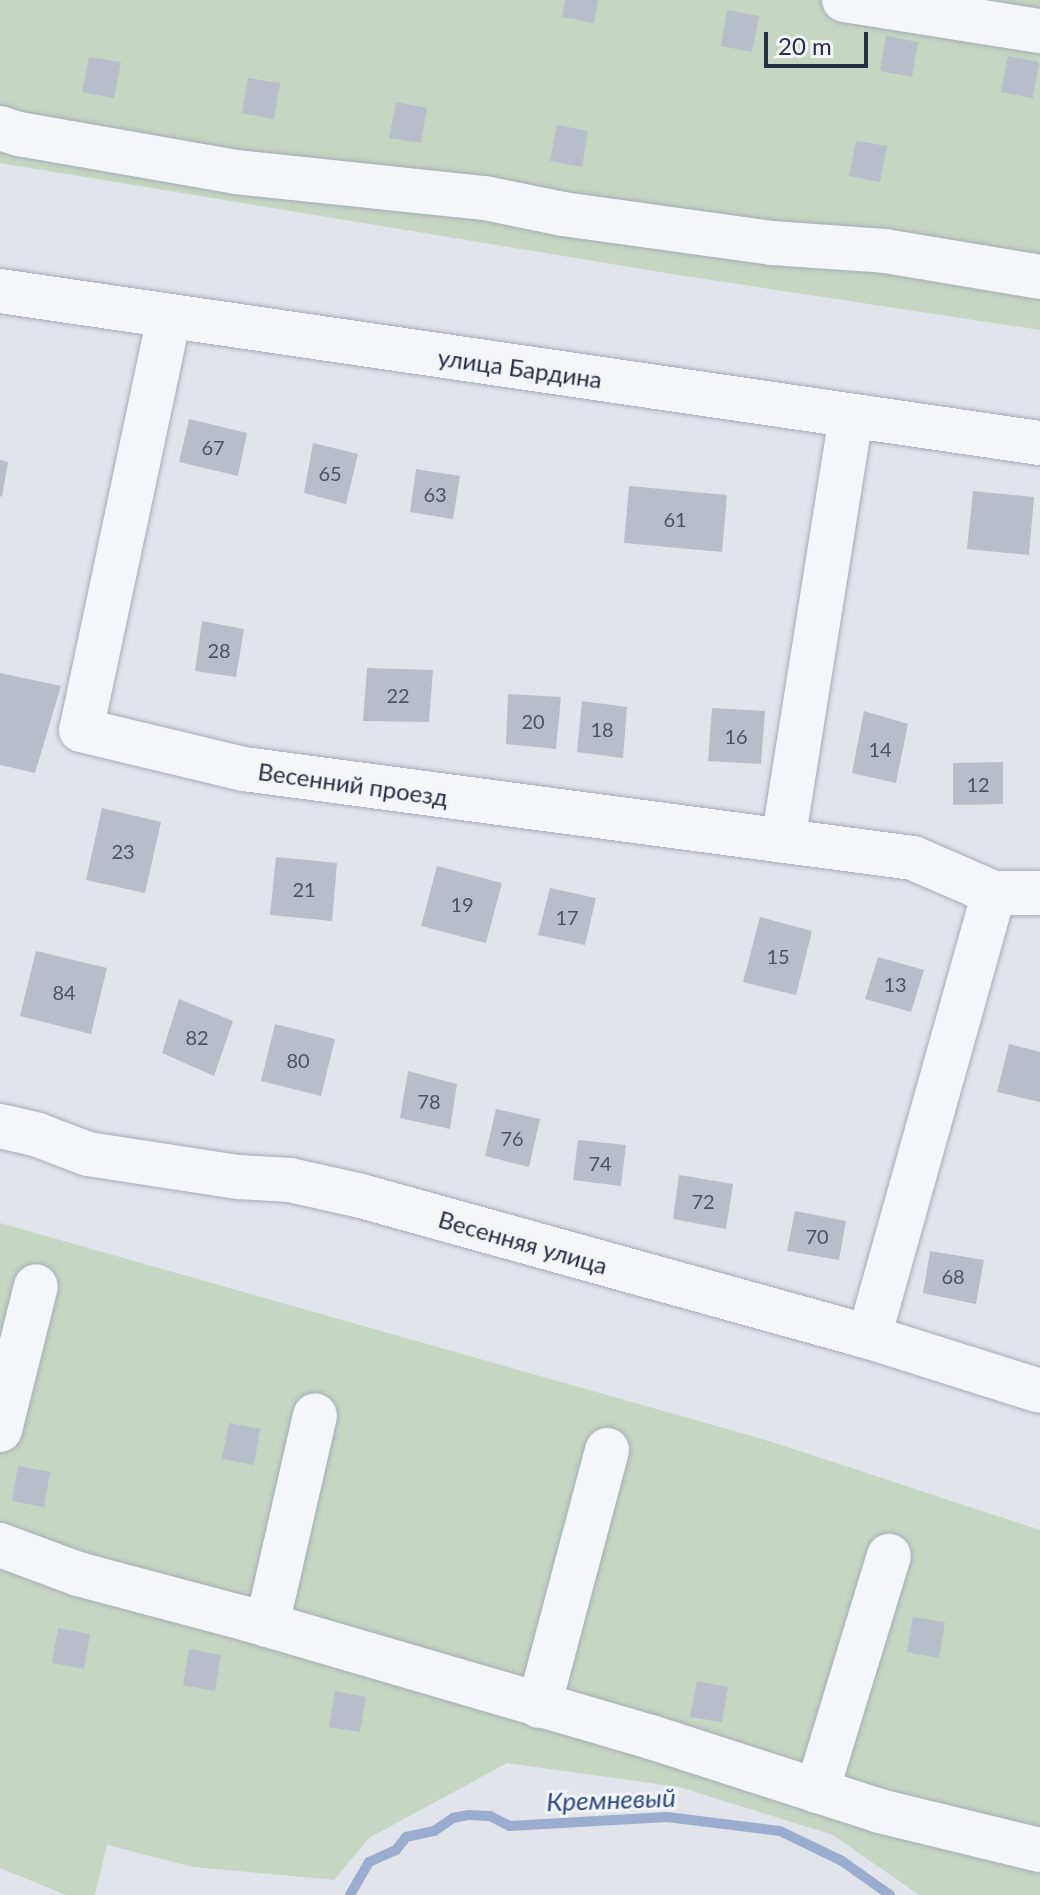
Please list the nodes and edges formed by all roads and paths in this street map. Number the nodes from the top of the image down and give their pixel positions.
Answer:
1 (844, 0) edge
2 (1040, 31) edge
3 (0, 128) edge
4 (1040, 277) edge
5 (0, 291) edge
6 (169, 317) junction
7 (851, 416) junction
8 (1040, 443) edge
9 (783, 841) junction
10 (994, 893) junction
11 (1040, 893) edge
12 (0, 1126) edge
13 (36, 1286) dead end
14 (869, 1337) junction
15 (1040, 1391) edge
16 (315, 1415) dead end
17 (0, 1430) edge
18 (607, 1450) dead end
19 (0, 1545) edge
20 (889, 1556) dead end
21 (267, 1625) junction
22 (539, 1706) junction
23 (817, 1791) junction
24 (1040, 1850) edge

1 - 2 street
3 - 4 street
5 - 6 street, улица Бардина
6 - 7 street, улица Бардина
6 - 9 street, Весенний проезд
7 - 8 street, улица Бардина
7 - 9 street
9 - 10 street, Весенний проезд
10 - 11 street, Весенний проезд
10 - 14 street
12 - 14 street, Весенняя улица
13 - 17 street
14 - 15 street, Весенняя улица
16 - 21 street
18 - 22 street
19 - 21 street
20 - 23 street
21 - 22 street
22 - 23 street
23 - 24 street

